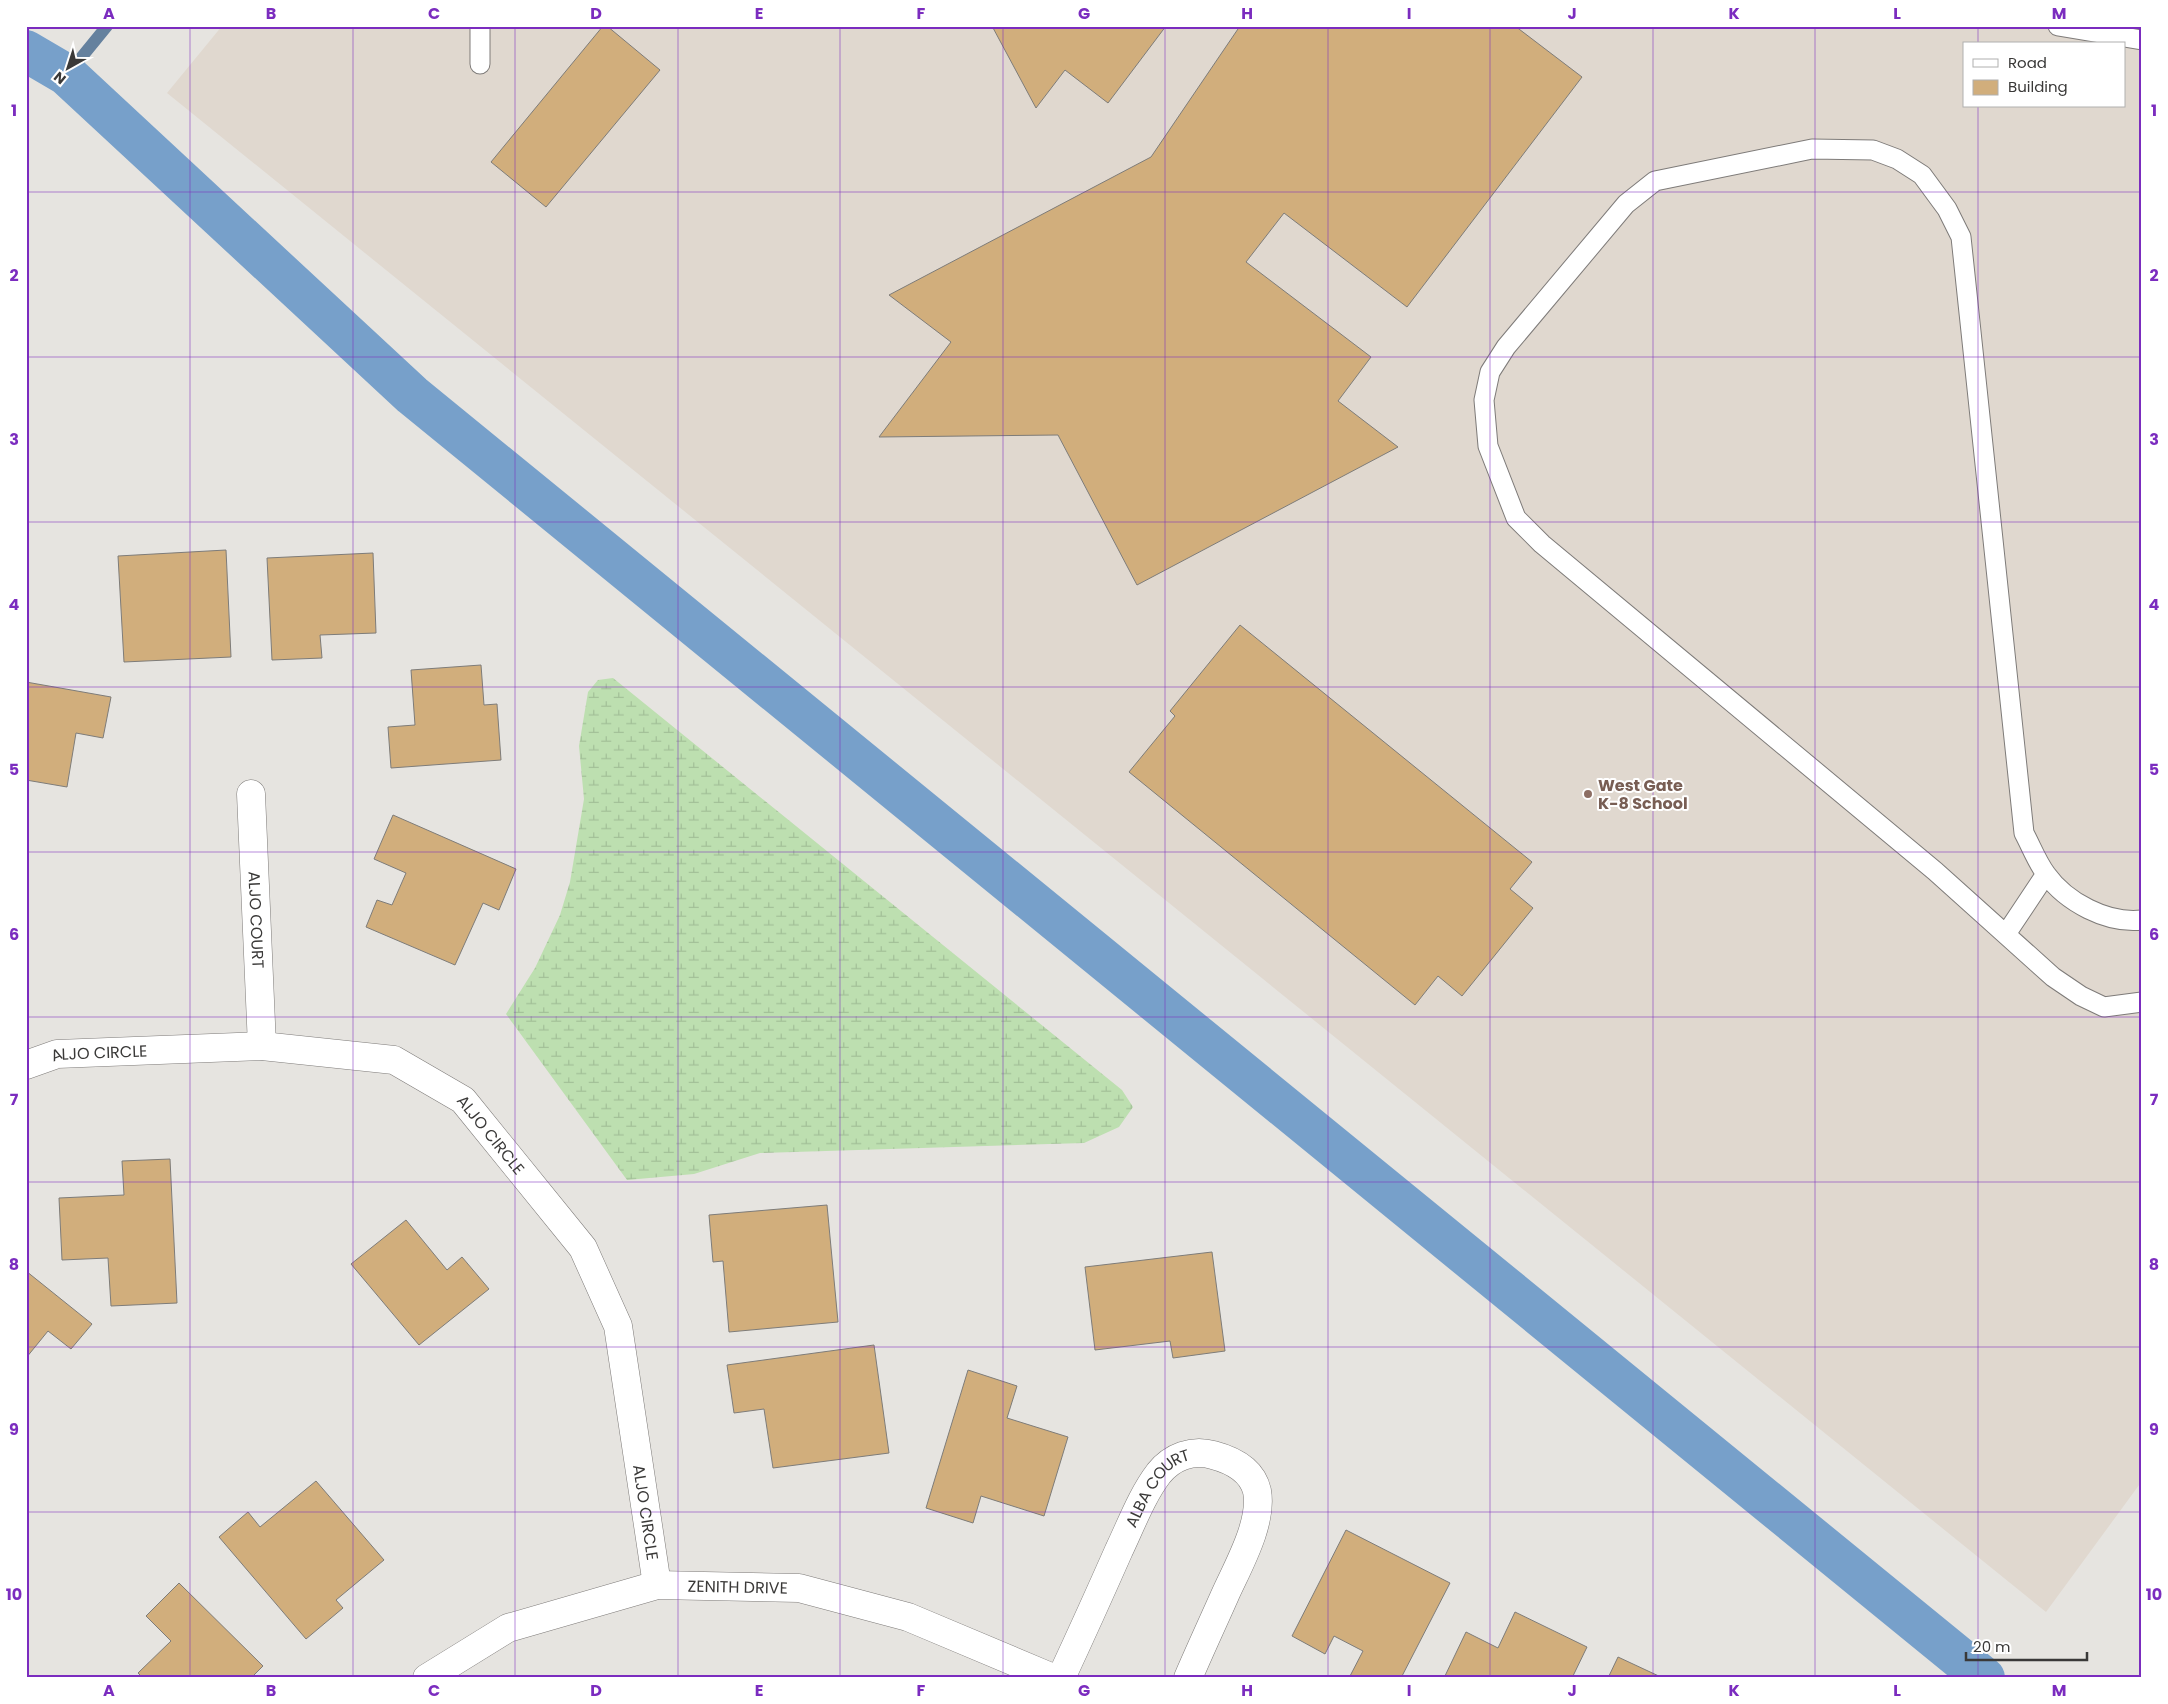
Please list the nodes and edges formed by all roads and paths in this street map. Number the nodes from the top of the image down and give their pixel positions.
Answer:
1 (480, 26) edge
2 (2058, 26) edge
3 (2142, 40) edge
4 (480, 64) dead end
5 (251, 794) dead end
6 (2046, 874) junction
7 (2142, 920) edge
8 (2006, 934) junction
9 (2142, 1002) edge
10 (262, 1046) junction
11 (26, 1065) edge
12 (657, 1585) junction
13 (427, 1678) edge
14 (1053, 1678) edge
15 (1061, 1678) edge
16 (1188, 1678) edge

1 - 4 lane
2 - 3 lane
5 - 10 street, ALJO COURT
6 - 7 lane
6 - 8 lane
6 - 8 lane
8 - 9 lane
10 - 11 street, ALJO CIRCLE
10 - 12 street, ALJO CIRCLE
12 - 13 street, ZENITH DRIVE
12 - 14 street, ZENITH DRIVE
15 - 16 street, ALBA COURT

